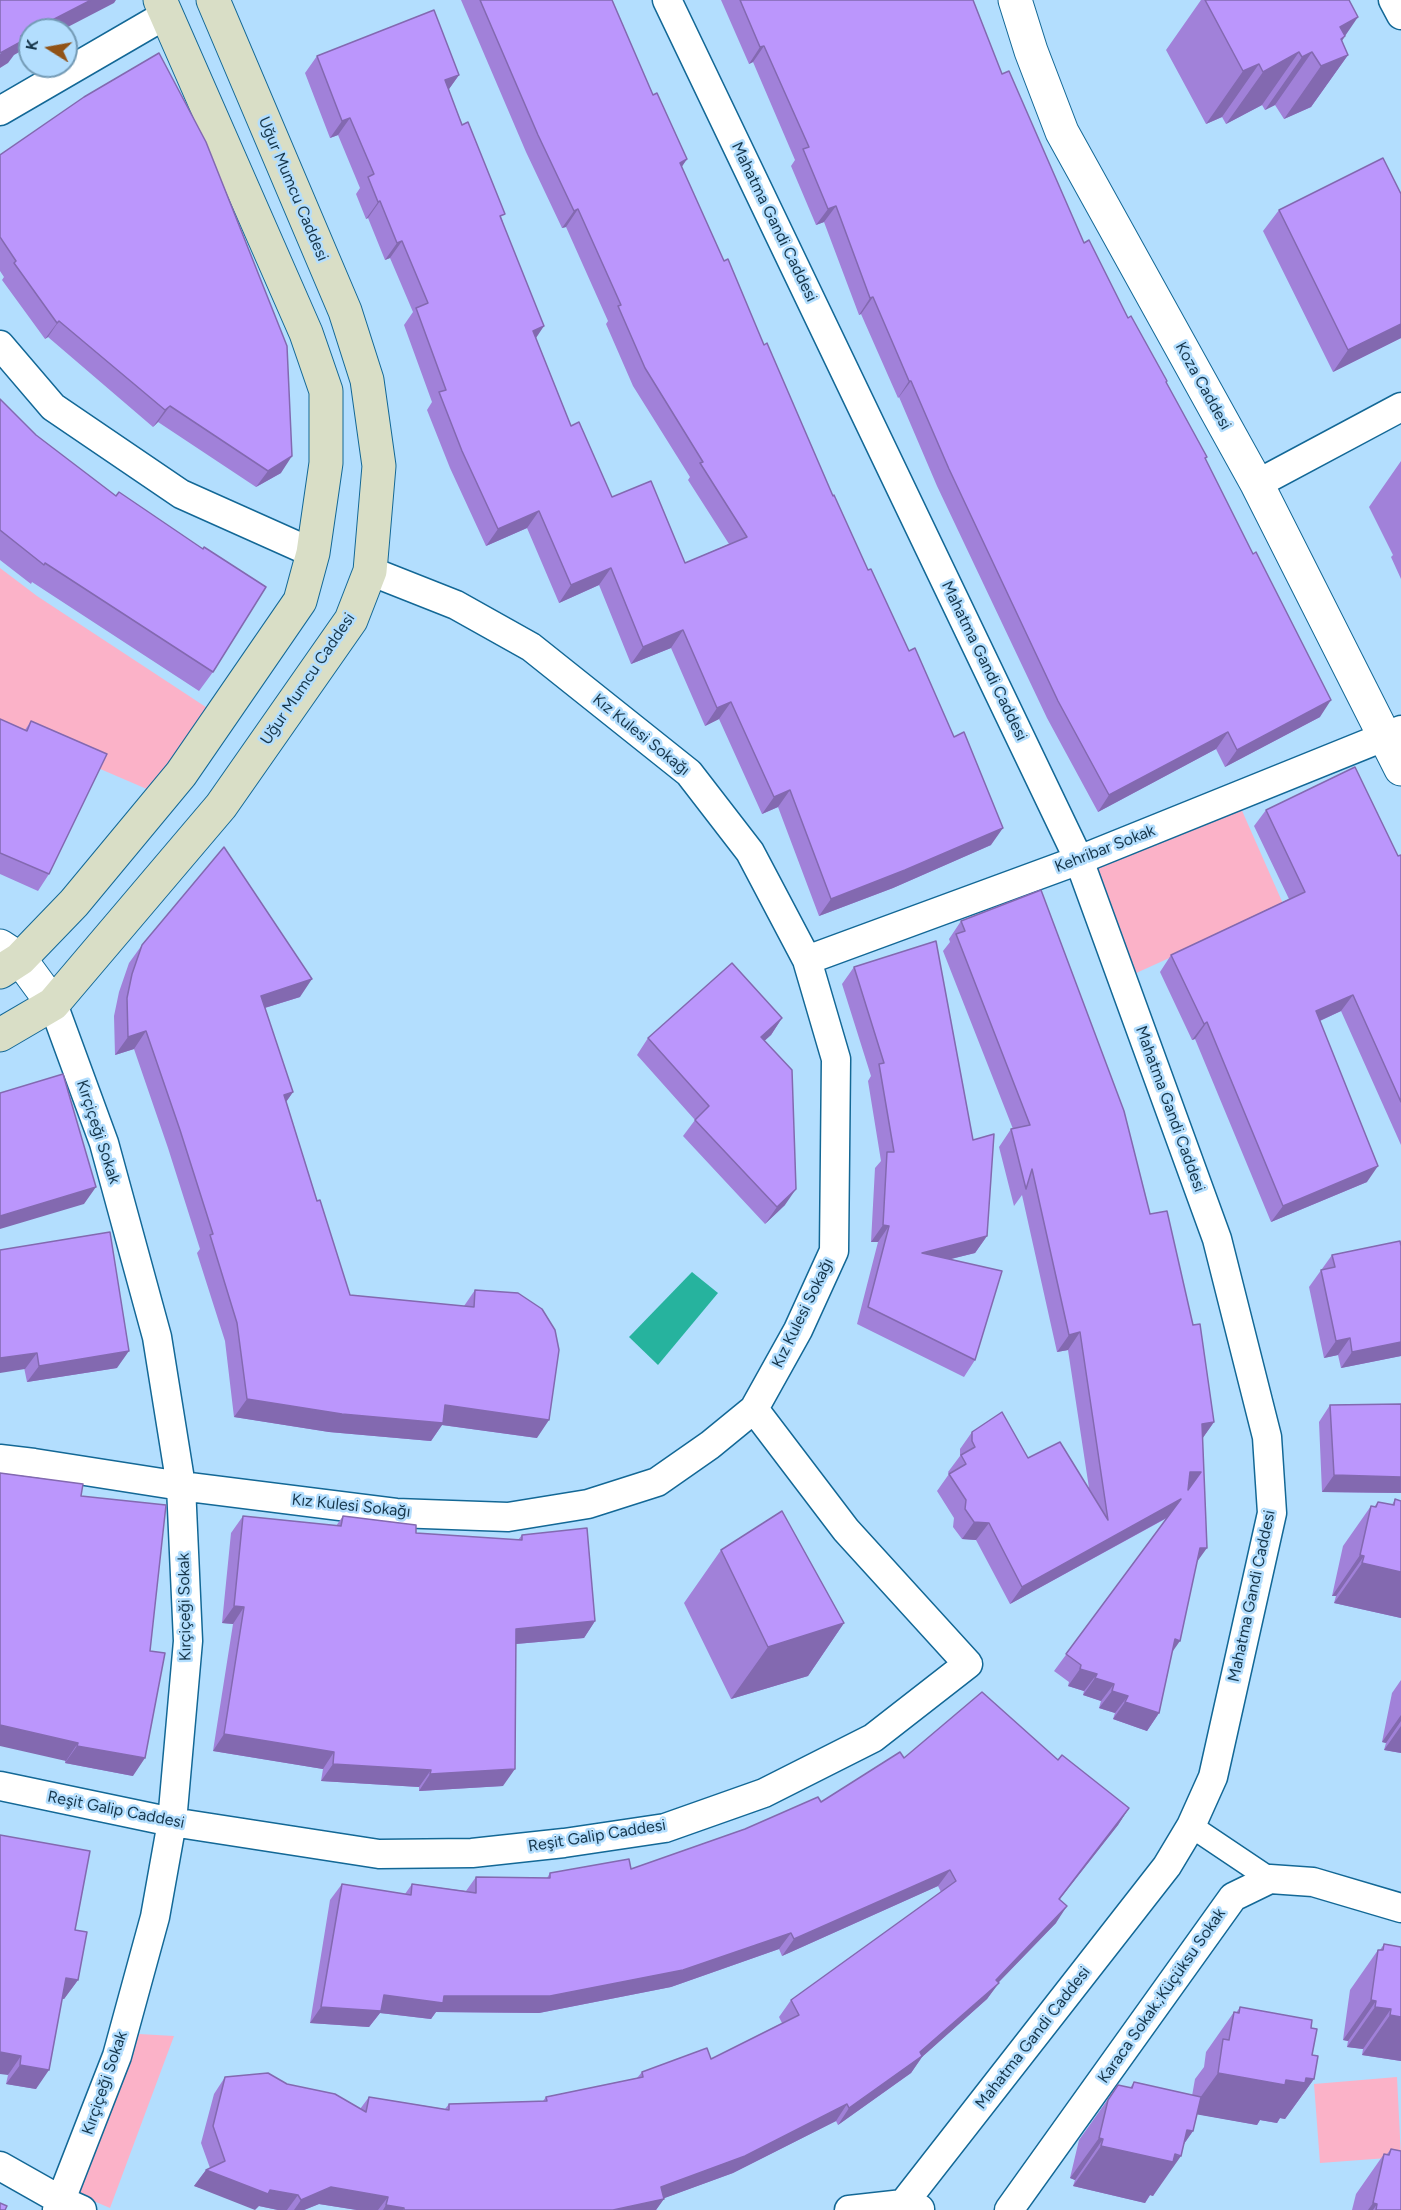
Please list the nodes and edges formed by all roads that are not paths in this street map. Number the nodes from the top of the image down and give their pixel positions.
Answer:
1 (213, 0) edge
2 (667, 0) edge
3 (1015, 0) edge
4 (1393, 0) edge
5 (174, 5) edge
6 (1401, 15) edge
7 (0, 111) edge
8 (0, 345) edge
9 (1401, 407) edge
10 (1257, 484) junction
11 (314, 553) junction
12 (370, 571) junction
13 (1393, 733) edge
14 (1401, 769) edge
15 (1079, 860) junction
16 (7, 959) edge
17 (807, 960) junction
18 (53, 1004) junction
19 (0, 1035) edge
20 (754, 1409) junction
21 (0, 1459) edge
22 (181, 1486) junction
23 (0, 1786) edge
24 (172, 1822) junction
25 (1191, 1826) junction
26 (1270, 1879) junction
27 (1401, 1908) edge
28 (0, 2166) edge
29 (67, 2207) edge
30 (913, 2207) edge
31 (849, 2210) edge
32 (1009, 2210) edge

1 - 12 main road, Uğur Mumcu Caddesi
2 - 15 street, Mahatma Gandi Caddesi
3 - 10 street, Koza Caddesi
4 - 6 street
5 - 7 street
5 - 11 main road
8 - 11 street
9 - 10 street
10 - 13 street, Koza Caddesi
11 - 16 main road
12 - 17 street, Kız Kulesi Sokağı
12 - 18 main road, Uğur Mumcu Caddesi
13 - 14 street, Koza Caddesi
13 - 15 street, Kehribar Sokak
15 - 17 street, Kehribar Sokak
15 - 25 street, Mahatma Gandi Caddesi
16 - 18 street
17 - 20 street, Kız Kulesi Sokağı
18 - 19 main road, Uğur Mumcu Caddesi
18 - 22 street, Kırçiçeği Sokak
20 - 22 street, Kız Kulesi Sokağı
20 - 24 street, Reşit Galip Caddesi
21 - 22 street, Kız Kulesi Sokağı
22 - 24 street, Kırçiçeği Sokak
23 - 24 street, Reşit Galip Caddesi
24 - 29 street, Kırçiçeği Sokak
25 - 26 street
25 - 30 street, Mahatma Gandi Caddesi
26 - 27 street, Karaca Sokak.;Küçüksu Sokak
26 - 32 street, Karaca Sokak.;Küçüksu Sokak
28 - 29 street
30 - 31 street

